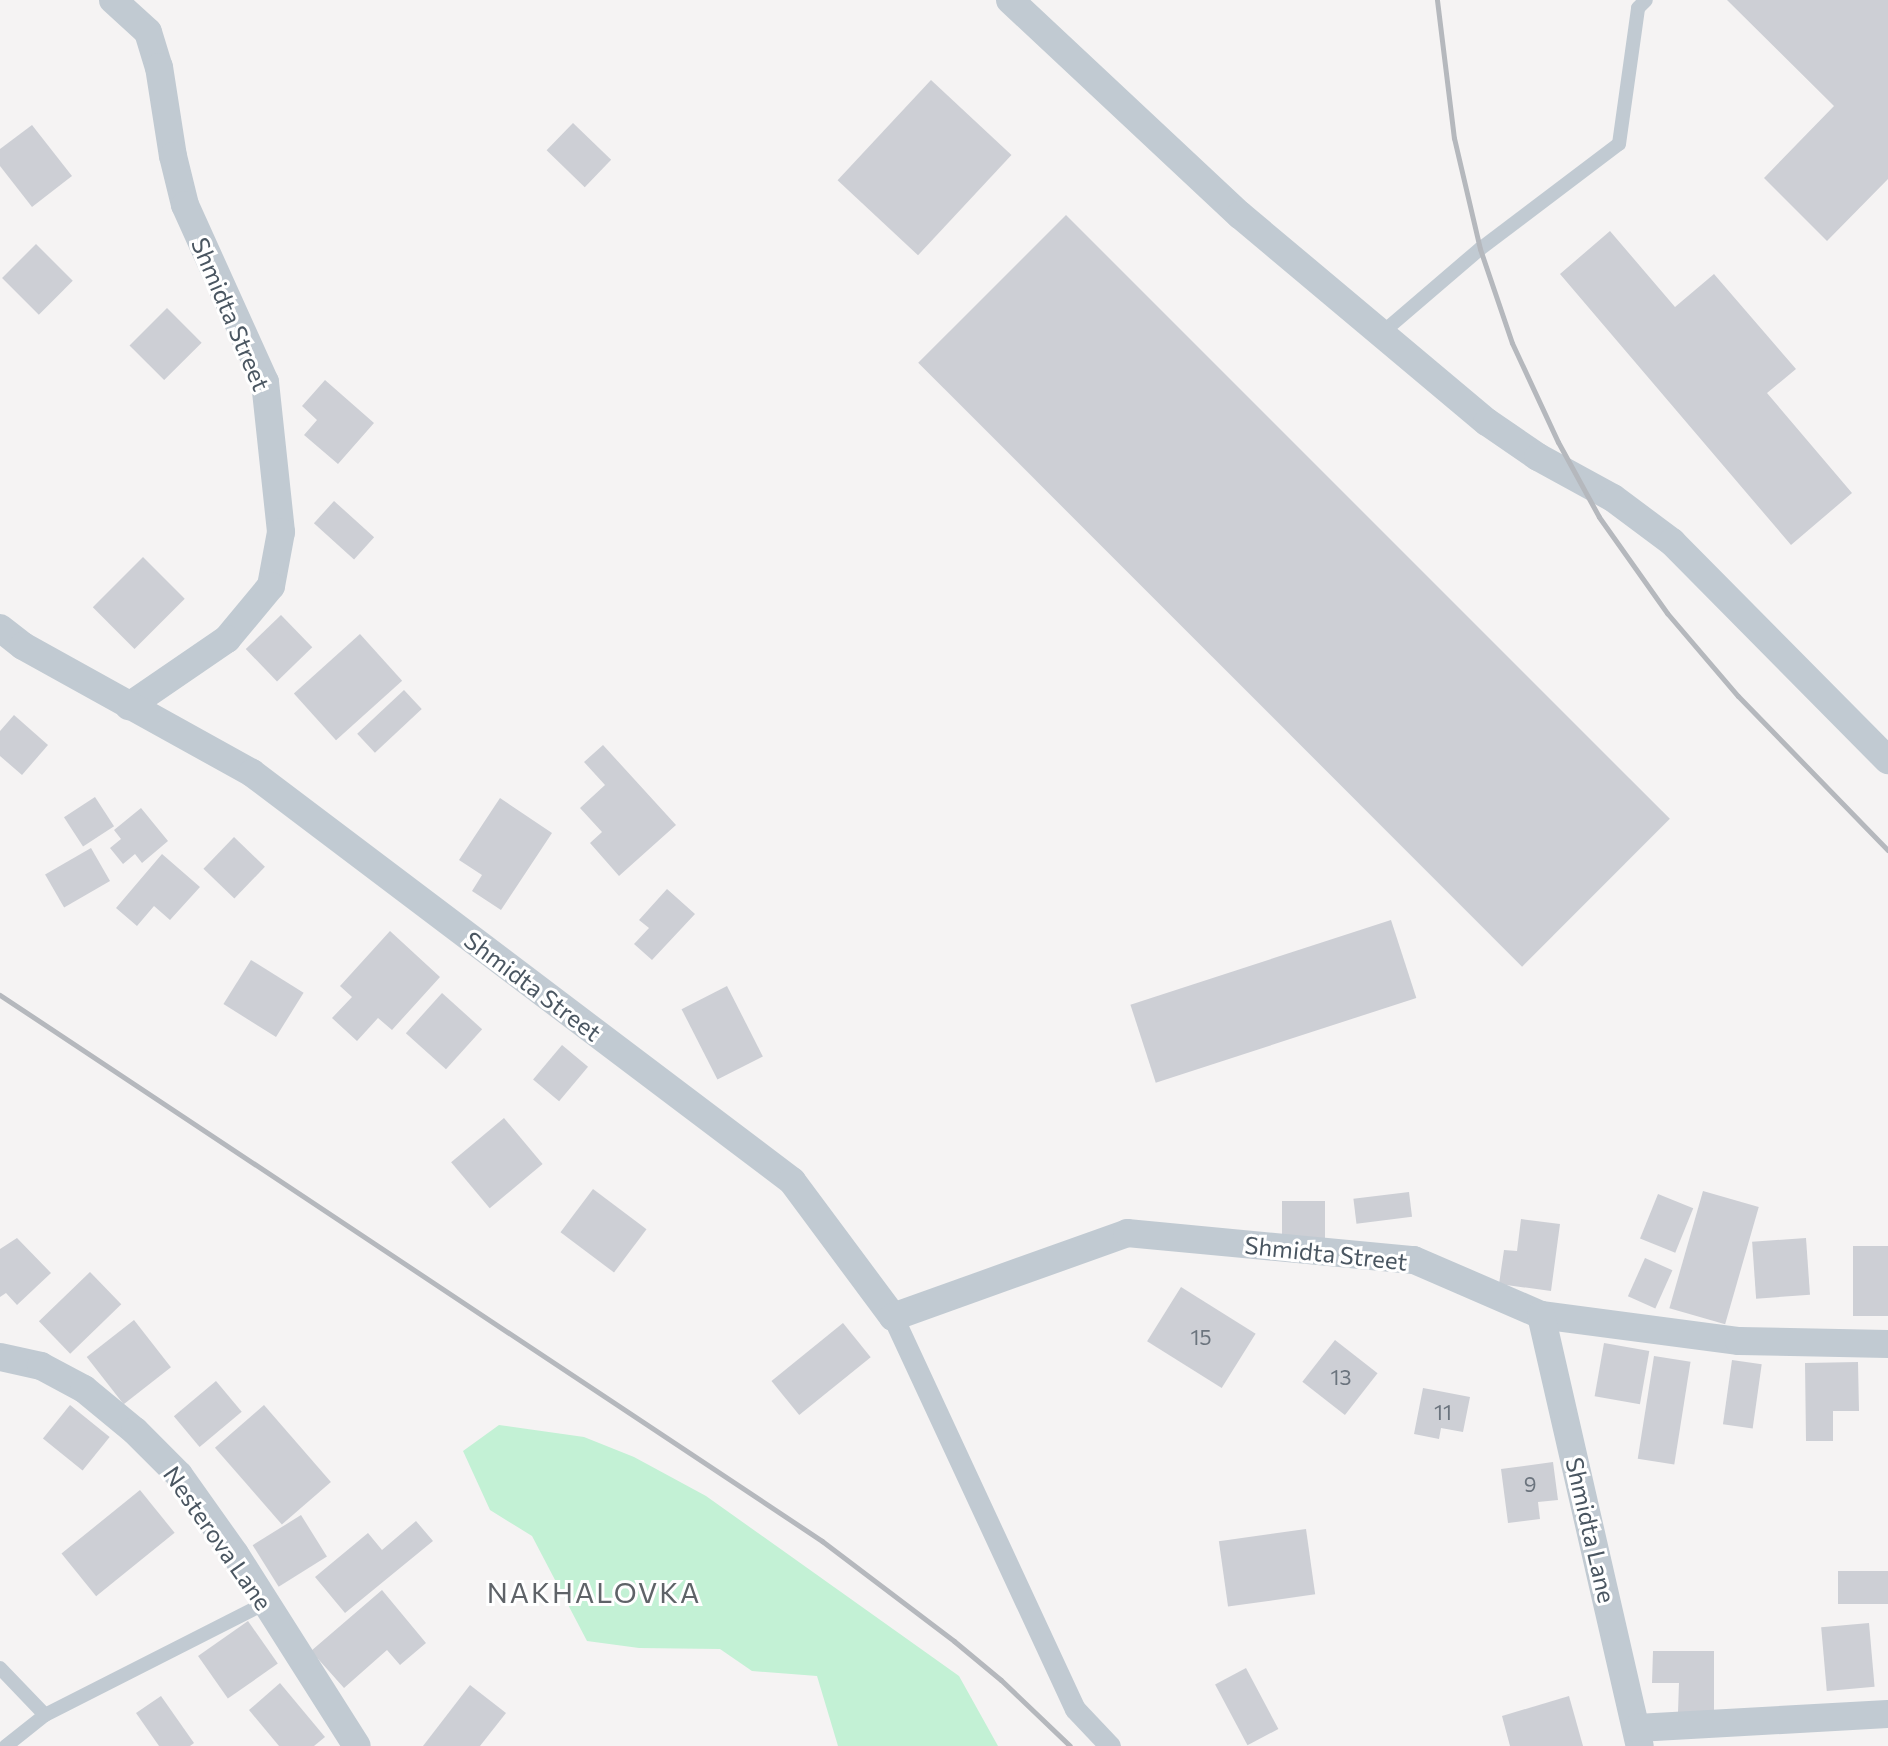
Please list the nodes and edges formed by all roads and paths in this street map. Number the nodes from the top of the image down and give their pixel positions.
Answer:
1 (113, 0) edge
2 (1010, 0) edge
3 (1646, 0) edge
4 (1383, 332) junction
5 (0, 628) edge
6 (129, 706) junction
7 (1888, 760) edge
8 (1541, 1315) junction
9 (893, 1317) junction
10 (1888, 1344) edge
11 (0, 1357) edge
12 (266, 1603) junction
13 (0, 1668) edge
14 (1888, 1714) edge
15 (45, 1715) junction
16 (1638, 1737) edge
17 (6, 1746) edge
18 (357, 1746) edge
19 (1110, 1746) edge

1 - 6 street, Shmidta Street
2 - 4 street
3 - 4 lane
4 - 7 street
5 - 6 street, Shmidta Street
6 - 9 street, Shmidta Street
8 - 9 street, Shmidta Street
8 - 10 street, Shmidta Street
8 - 16 street, Shmidta Lane
9 - 19 street, Shmidta Street
11 - 12 street, Nesterova Lane
12 - 15 lane
12 - 18 street, Nesterova Lane
13 - 15 lane
14 - 16 street
15 - 17 lane

